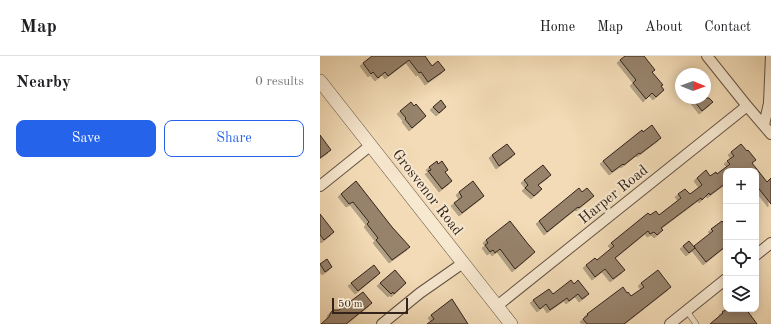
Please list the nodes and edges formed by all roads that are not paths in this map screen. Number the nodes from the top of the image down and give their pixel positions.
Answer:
1 (707, 56) edge
2 (771, 56) edge
3 (320, 81) edge
4 (747, 106) junction
5 (764, 125) junction
6 (771, 134) edge
7 (371, 145) junction
8 (320, 186) edge
9 (771, 243) edge
10 (759, 253) edge
11 (463, 263) junction
12 (723, 281) edge
13 (497, 306) junction
14 (687, 311) junction
15 (382, 324) edge
16 (511, 324) edge
17 (670, 324) edge
18 (696, 324) edge

1 - 4 street
2 - 5 street
3 - 7 street, Grosvenor Road
4 - 5 street
4 - 13 street, Harper Road
5 - 6 street
7 - 8 street
7 - 11 street, Grosvenor Road
9 - 10 street
11 - 13 street, Grosvenor Road
11 - 15 street
12 - 14 street
13 - 16 street, Grosvenor Road
14 - 17 street
14 - 18 lane

